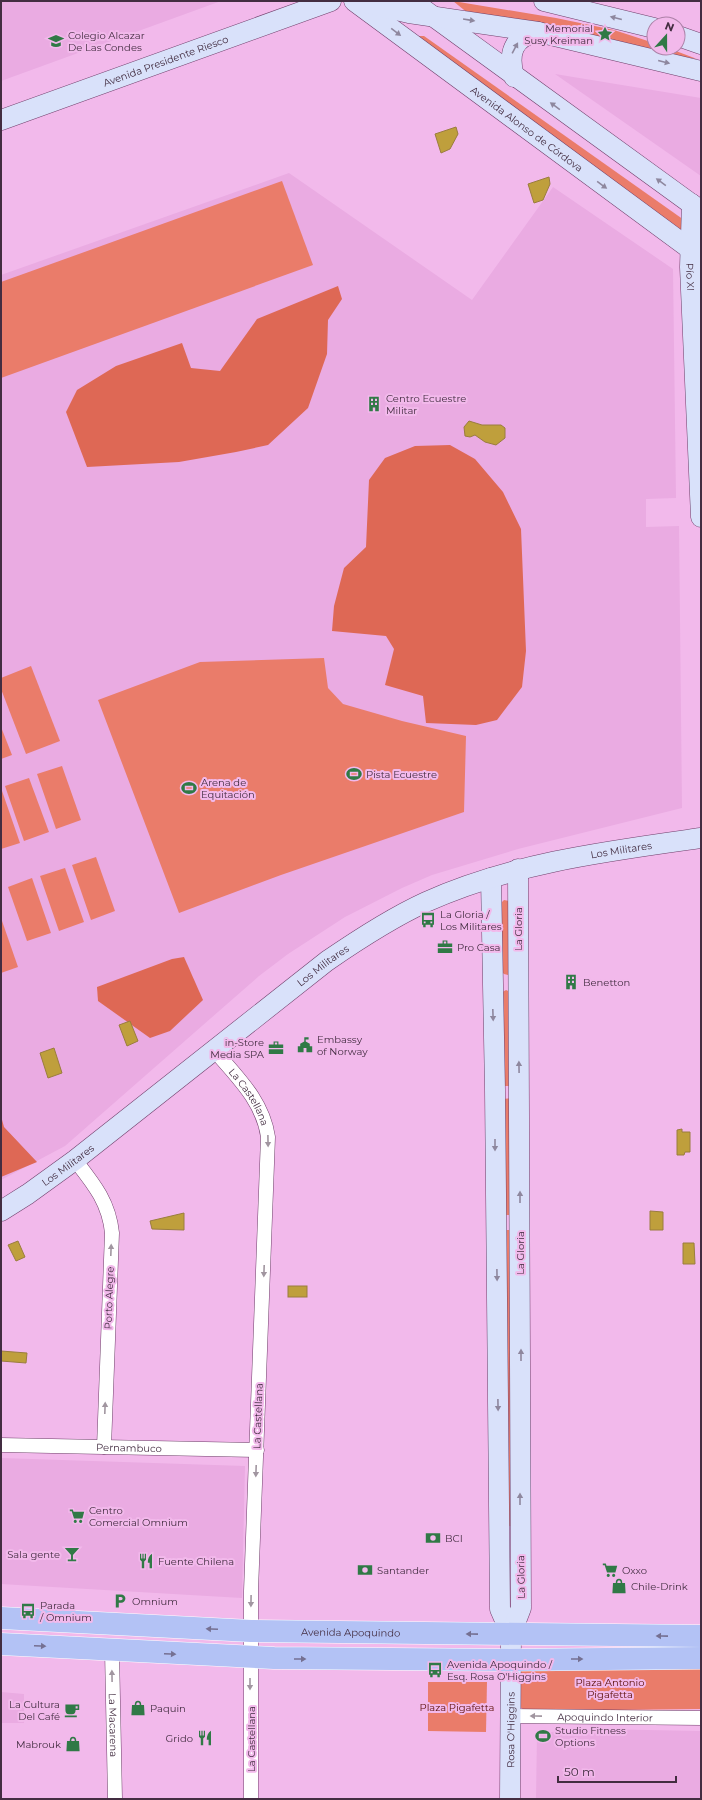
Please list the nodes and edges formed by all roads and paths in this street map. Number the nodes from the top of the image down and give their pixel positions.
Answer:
1 (331, 1) edge
2 (354, 1) edge
3 (360, 1) edge
4 (412, 1) edge
5 (544, 1) edge
6 (430, 15) junction
7 (646, 26) edge
8 (538, 32) junction
9 (686, 39) edge
10 (701, 44) edge
11 (701, 71) edge
12 (514, 77) junction
13 (1, 120) edge
14 (697, 207) edge
15 (696, 253) edge
16 (697, 302) edge
17 (701, 516) edge
18 (701, 838) edge
19 (518, 869) junction
20 (491, 878) junction
21 (492, 984) junction
22 (518, 984) junction
23 (214, 1050) junction
24 (495, 1090) junction
25 (520, 1090) junction
26 (75, 1160) junction
27 (1, 1211) edge
28 (520, 1223) junction
29 (496, 1224) junction
30 (1, 1445) edge
31 (104, 1447) junction
32 (257, 1450) junction
33 (500, 1531) junction
34 (520, 1532) junction
35 (1, 1618) edge
36 (250, 1631) junction
37 (511, 1634) junction
38 (701, 1636) edge
39 (1, 1644) edge
40 (112, 1651) junction
41 (250, 1657) junction
42 (701, 1658) edge
43 (510, 1660) junction
44 (510, 1716) junction
45 (701, 1718) edge
46 (115, 1799) edge
47 (251, 1799) edge
48 (510, 1799) edge

1 - 13 main road, Avenida Presidente Riesco
2 -> 15 main road, Avenida Alonso de Córdova
3 - 6 main road
4 - 6 main road
7 -> 5 main road
6 -> 8 main road
6 - 12 main road
8 -> 11 main road
12 -> 8 main road
9 - 10 main road
14 -> 12 main road
14 - 15 main road, Pío XI
15 - 16 main road, Pío XI
16 - 17 main road, Pío XI
18 - 19 main road, Los Militares
19 - 20 main road, Los Militares
19 - 22 main road, La Gloria
20 - 21 main road, La Gloria
20 - 23 main road, Los Militares
21 - 22 main road
21 -> 24 main road, La Gloria
25 -> 22 main road, La Gloria
23 - 26 main road, Los Militares
23 -> 32 street, La Castellana
24 - 25 main road
24 -> 29 main road, La Gloria
28 -> 25 main road, La Gloria
26 - 27 main road, Los Militares
31 -> 26 street, Porto Alegre
28 - 29 main road
34 -> 28 main road, La Gloria
29 -> 33 main road, La Gloria
30 - 31 street, Pernambuco
31 - 32 street, Pernambuco
32 -> 36 street, La Castellana
33 - 34 main road
33 - 37 main road, La Gloria
34 - 37 main road, La Gloria
36 -> 35 main road, Avenida Apoquindo
37 -> 36 main road, Avenida Apoquindo
36 - 41 street, La Castellana
38 -> 37 main road, Avenida Apoquindo
37 - 43 main road, La Gloria
39 -> 40 main road
40 -> 41 main road
46 -> 40 street, La Macarena
41 -> 43 main road
41 -> 47 street, La Castellana
43 -> 42 main road
43 - 44 main road, Rosa O'Higgins
45 -> 44 street, Apoquindo Interior
44 - 48 main road, Rosa O'Higgins

